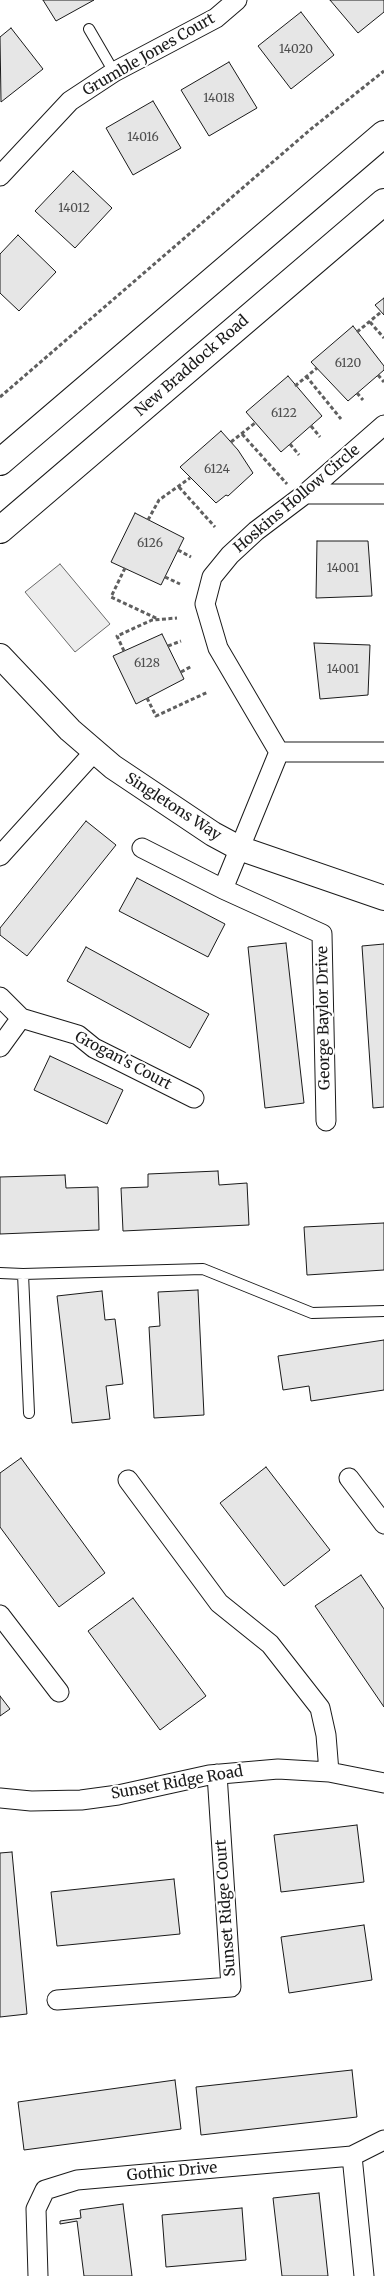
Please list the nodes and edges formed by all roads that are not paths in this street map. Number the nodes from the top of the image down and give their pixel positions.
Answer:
1 (237, 0) edge
2 (89, 29) dead end
3 (114, 72) junction
4 (384, 134) edge
5 (0, 175) edge
6 (384, 202) edge
7 (384, 425) edge
8 (0, 462) edge
9 (298, 491) junction
10 (384, 494) edge
11 (0, 530) edge
12 (0, 656) edge
13 (95, 751) junction
14 (279, 752) junction
15 (384, 752) edge
16 (142, 848) dead end
17 (239, 848) junction
18 (0, 856) edge
19 (223, 889) junction
20 (384, 898) edge
21 (0, 997) edge
22 (21, 1018) junction
23 (0, 1047) edge
24 (194, 1098) dead end
25 (326, 1120) dead end
26 (0, 1273) edge
27 (24, 1274) junction
28 (384, 1311) edge
29 (29, 1413) dead end
30 (349, 1478) dead end
31 (128, 1480) dead end
32 (384, 1524) edge
33 (0, 1615) edge
34 (59, 1692) dead end
35 (329, 1772) junction
36 (217, 1774) junction
37 (384, 1783) edge
38 (0, 1798) edge
39 (56, 2000) dead end
40 (384, 2140) edge
41 (352, 2156) junction
42 (38, 2276) edge
43 (364, 2276) edge

1 - 3 street, Grumble Jones Court
2 - 3 lane
3 - 5 street, Grumble Jones Court
4 - 8 main road
6 - 11 main road, New Braddock Road
7 - 9 street, Hoskins Hollow Circle
9 - 10 street
9 - 14 street, Hoskins Hollow Circle
12 - 13 street, Singletons Way
13 - 17 street, Singletons Way
13 - 18 street
14 - 15 street
14 - 17 street
16 - 19 street, George Baylor Drive
17 - 19 street
17 - 20 street, Singletons Way
19 - 25 street, George Baylor Drive
21 - 22 street, Grogan's Court
22 - 23 street
22 - 24 street, Grogan's Court
26 - 27 lane
27 - 28 lane
27 - 29 lane
30 - 32 street
31 - 35 street
33 - 34 street
35 - 36 street, Sunset Ridge Road
35 - 37 street, Sunset Ridge Road
36 - 38 street, Sunset Ridge Road
36 - 39 street, Sunset Ridge Court
40 - 41 street, Gothic Drive
41 - 42 street, Gothic Drive
41 - 43 street

